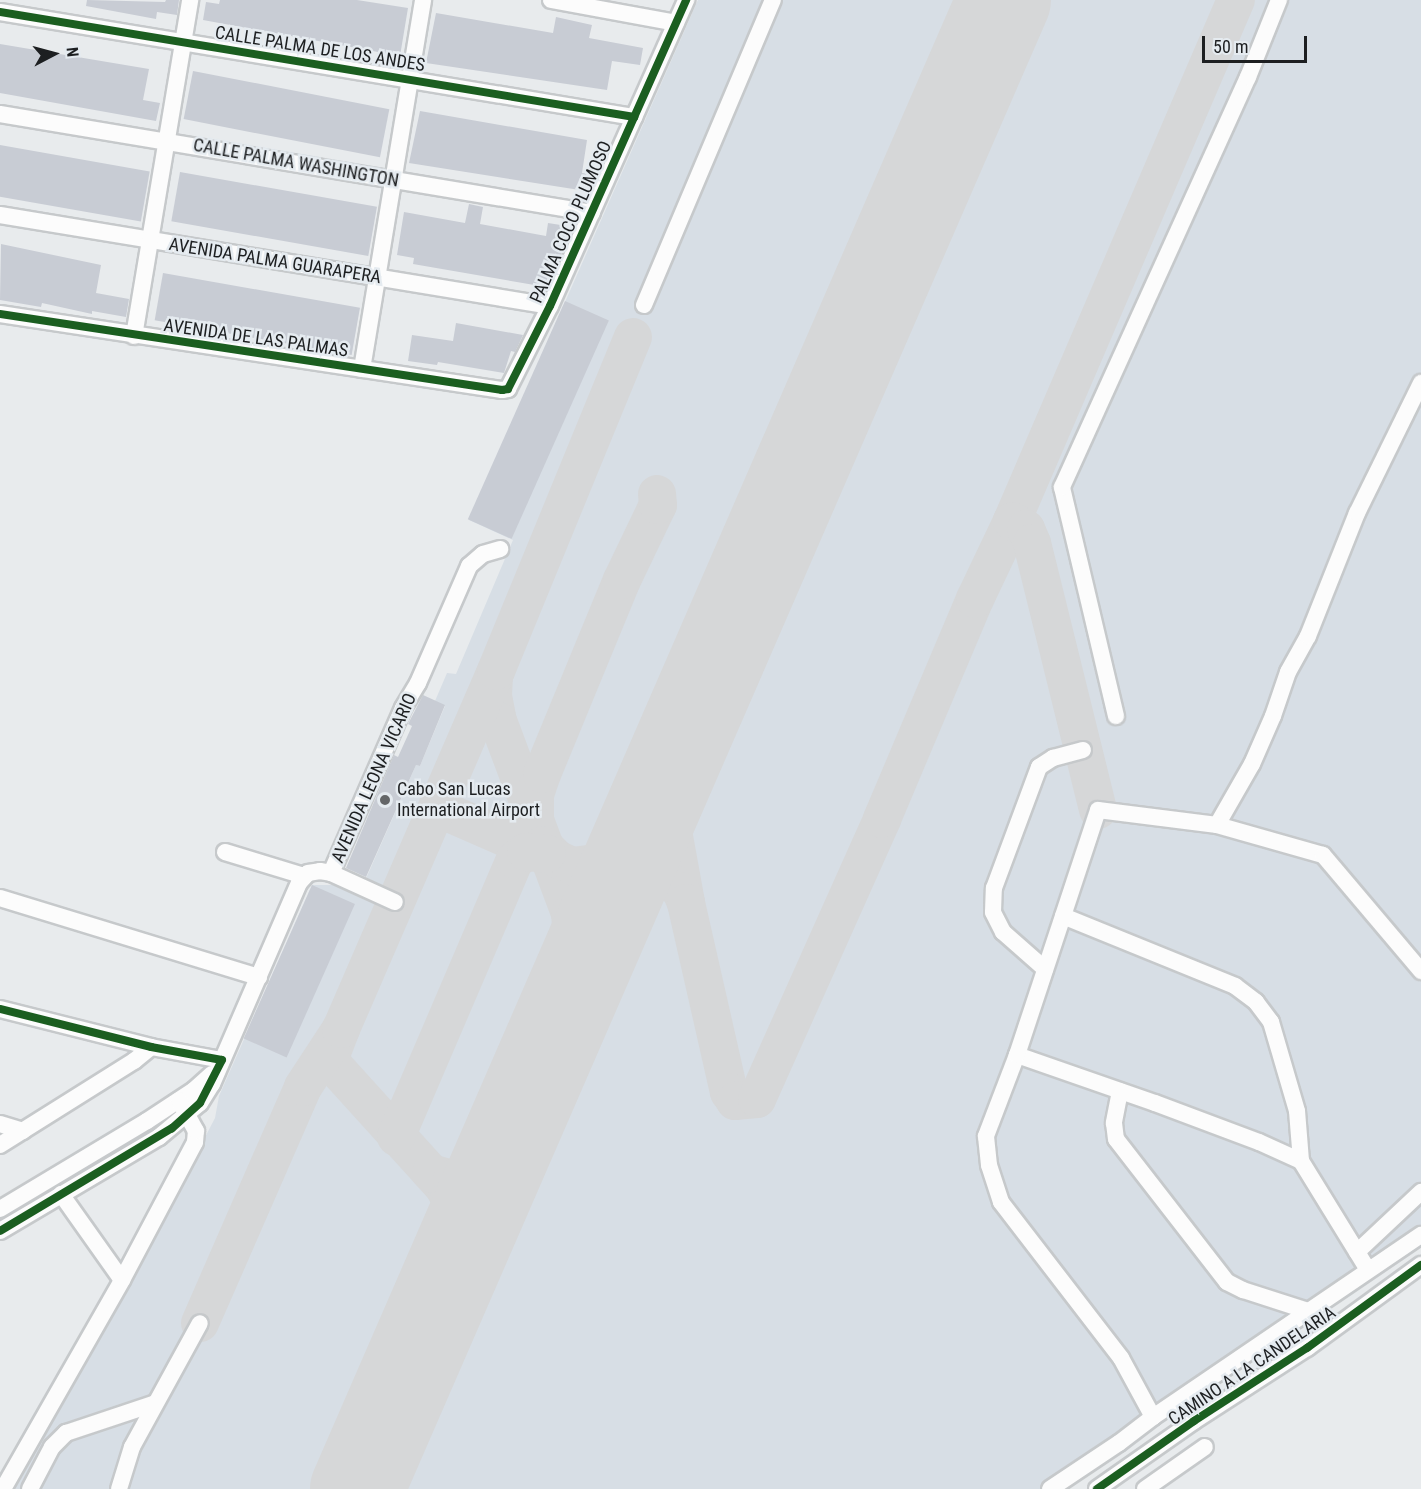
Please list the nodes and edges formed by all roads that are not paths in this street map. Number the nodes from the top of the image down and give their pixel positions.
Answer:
1 (190, 0) edge
2 (423, 0) edge
3 (551, 0) edge
4 (686, 0) edge
5 (773, 0) edge
6 (1279, 0) edge
7 (0, 12) edge
8 (676, 23) junction
9 (183, 42) junction
10 (410, 79) junction
11 (0, 114) edge
12 (634, 117) junction
13 (166, 141) junction
14 (393, 179) junction
15 (592, 213) junction
16 (0, 215) edge
17 (150, 241) junction
18 (377, 278) junction
19 (644, 305) dead end
20 (550, 306) junction
21 (0, 314) edge
22 (134, 336) junction
23 (362, 369) junction
24 (1421, 383) edge
25 (508, 388) joint
26 (500, 549) dead end
27 (1116, 716) dead end
28 (1083, 750) dead end
29 (1217, 825) junction
30 (225, 852) dead end
31 (331, 873) junction
32 (304, 876) junction
33 (0, 898) edge
34 (396, 902) dead end
35 (1063, 916) junction
36 (1045, 969) junction
37 (1421, 971) edge
38 (258, 977) junction
39 (0, 1009) edge
40 (151, 1047) junction
41 (1017, 1055) junction
42 (221, 1062) junction
43 (1120, 1091) junction
44 (179, 1100) junction
45 (188, 1115) junction
46 (0, 1124) edge
47 (23, 1131) junction
48 (0, 1145) edge
49 (1301, 1161) junction
50 (1421, 1192) edge
51 (61, 1194) junction
52 (0, 1209) edge
53 (0, 1231) edge
54 (1421, 1235) edge
55 (1357, 1252) junction
56 (1421, 1265) edge
57 (1368, 1270) junction
58 (122, 1280) junction
59 (1308, 1311) junction
60 (200, 1323) dead end
61 (153, 1404) junction
62 (1154, 1417) junction
63 (1205, 1447) dead end
64 (3, 1489) edge
65 (30, 1489) edge
66 (119, 1489) edge
67 (1050, 1489) edge
68 (1097, 1489) edge
69 (1145, 1489) edge

1 - 9 street
2 - 10 street
3 - 8 street
4 - 8 street, PALMA COCO PLUMOSO
5 - 19 street
6 - 27 street
7 - 9 street, CALLE PALMA DE LOS ANDES
8 - 12 street, PALMA COCO PLUMOSO
9 - 10 street, CALLE PALMA DE LOS ANDES
9 - 13 street
10 - 12 street, CALLE PALMA DE LOS ANDES
10 - 14 street
11 - 13 street, CALLE PALMA WASHINGTON
12 - 15 street, PALMA COCO PLUMOSO
13 - 14 street, CALLE PALMA WASHINGTON
13 - 17 street
14 - 15 street, CALLE PALMA WASHINGTON
14 - 18 street
15 - 20 street, PALMA COCO PLUMOSO
16 - 17 street, AVENIDA PALMA GUARAPERA
17 - 18 street, AVENIDA PALMA GUARAPERA
17 - 22 street
18 - 20 street, AVENIDA PALMA GUARAPERA
18 - 23 street
20 - 25 street, PALMA COCO PLUMOSO
21 - 22 street, AVENIDA DE LAS PALMAS
22 - 23 street, AVENIDA DE LAS PALMAS
23 - 25 street, AVENIDA DE LAS PALMAS
24 - 29 street
26 - 31 street, AVENIDA LEONA VICARIO
28 - 36 street
29 - 35 street
29 - 37 street
30 - 32 street
31 - 32 street, AVENIDA LEONA VICARIO
31 - 34 street
32 - 38 street
33 - 38 street
35 - 36 street
35 - 49 street
36 - 41 street
38 - 42 street
39 - 40 street
40 - 42 street
40 - 47 street
41 - 43 street
41 - 62 street
42 - 44 street
42 - 45 street
43 - 49 street
43 - 59 street
44 - 45 street
44 - 52 street
45 - 51 street
45 - 58 street
46 - 47 street
47 - 48 street
49 - 55 street
50 - 55 street
51 - 53 street
51 - 58 street
54 - 57 street
55 - 57 street
56 - 68 street, CAMINO A LA CANDELARIA
57 - 59 street
58 - 64 street
59 - 62 street
60 - 61 street
61 - 65 street
61 - 66 street
62 - 67 street
63 - 69 street

